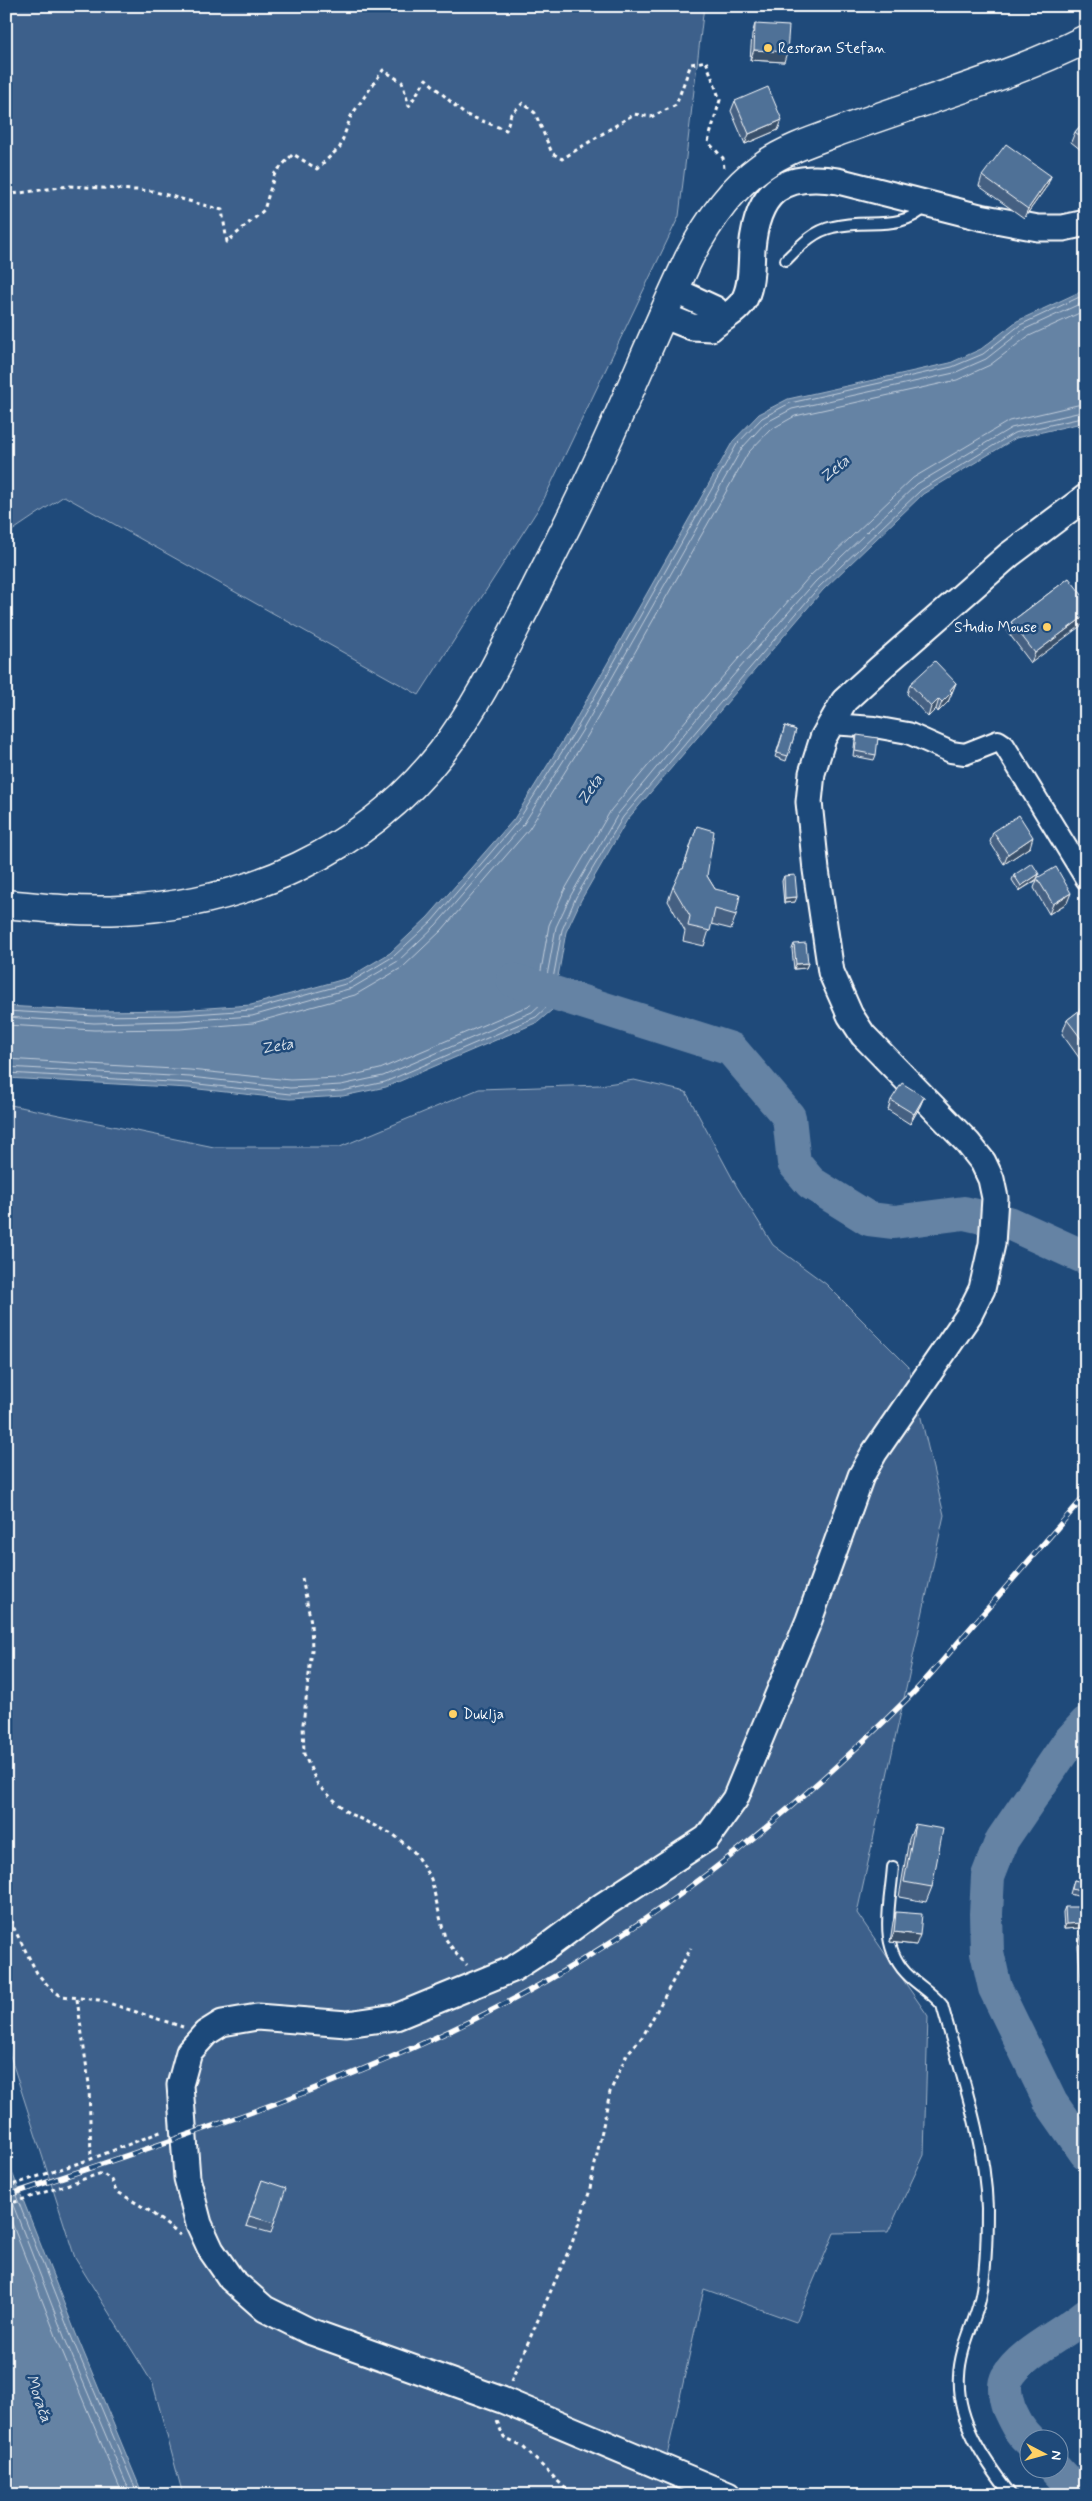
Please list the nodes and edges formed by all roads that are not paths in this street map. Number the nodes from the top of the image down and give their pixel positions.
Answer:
1 (1086, 39) edge
2 (929, 204) junction
3 (1086, 223) edge
4 (786, 260) dead end
5 (683, 295) junction
6 (672, 319) junction
7 (722, 319) junction
8 (1086, 497) edge
9 (831, 724) junction
10 (1086, 879) edge
11 (6, 904) edge
12 (893, 1868) dead end
13 (728, 2495) edge
14 (1011, 2495) edge

1 - 5 main road
2 - 3 street
2 - 4 lane
2 - 7 street
5 - 6 main road
5 - 7 street
6 - 7 street
6 - 11 main road
8 - 9 street
9 - 10 street
9 - 13 street
12 - 14 lane

